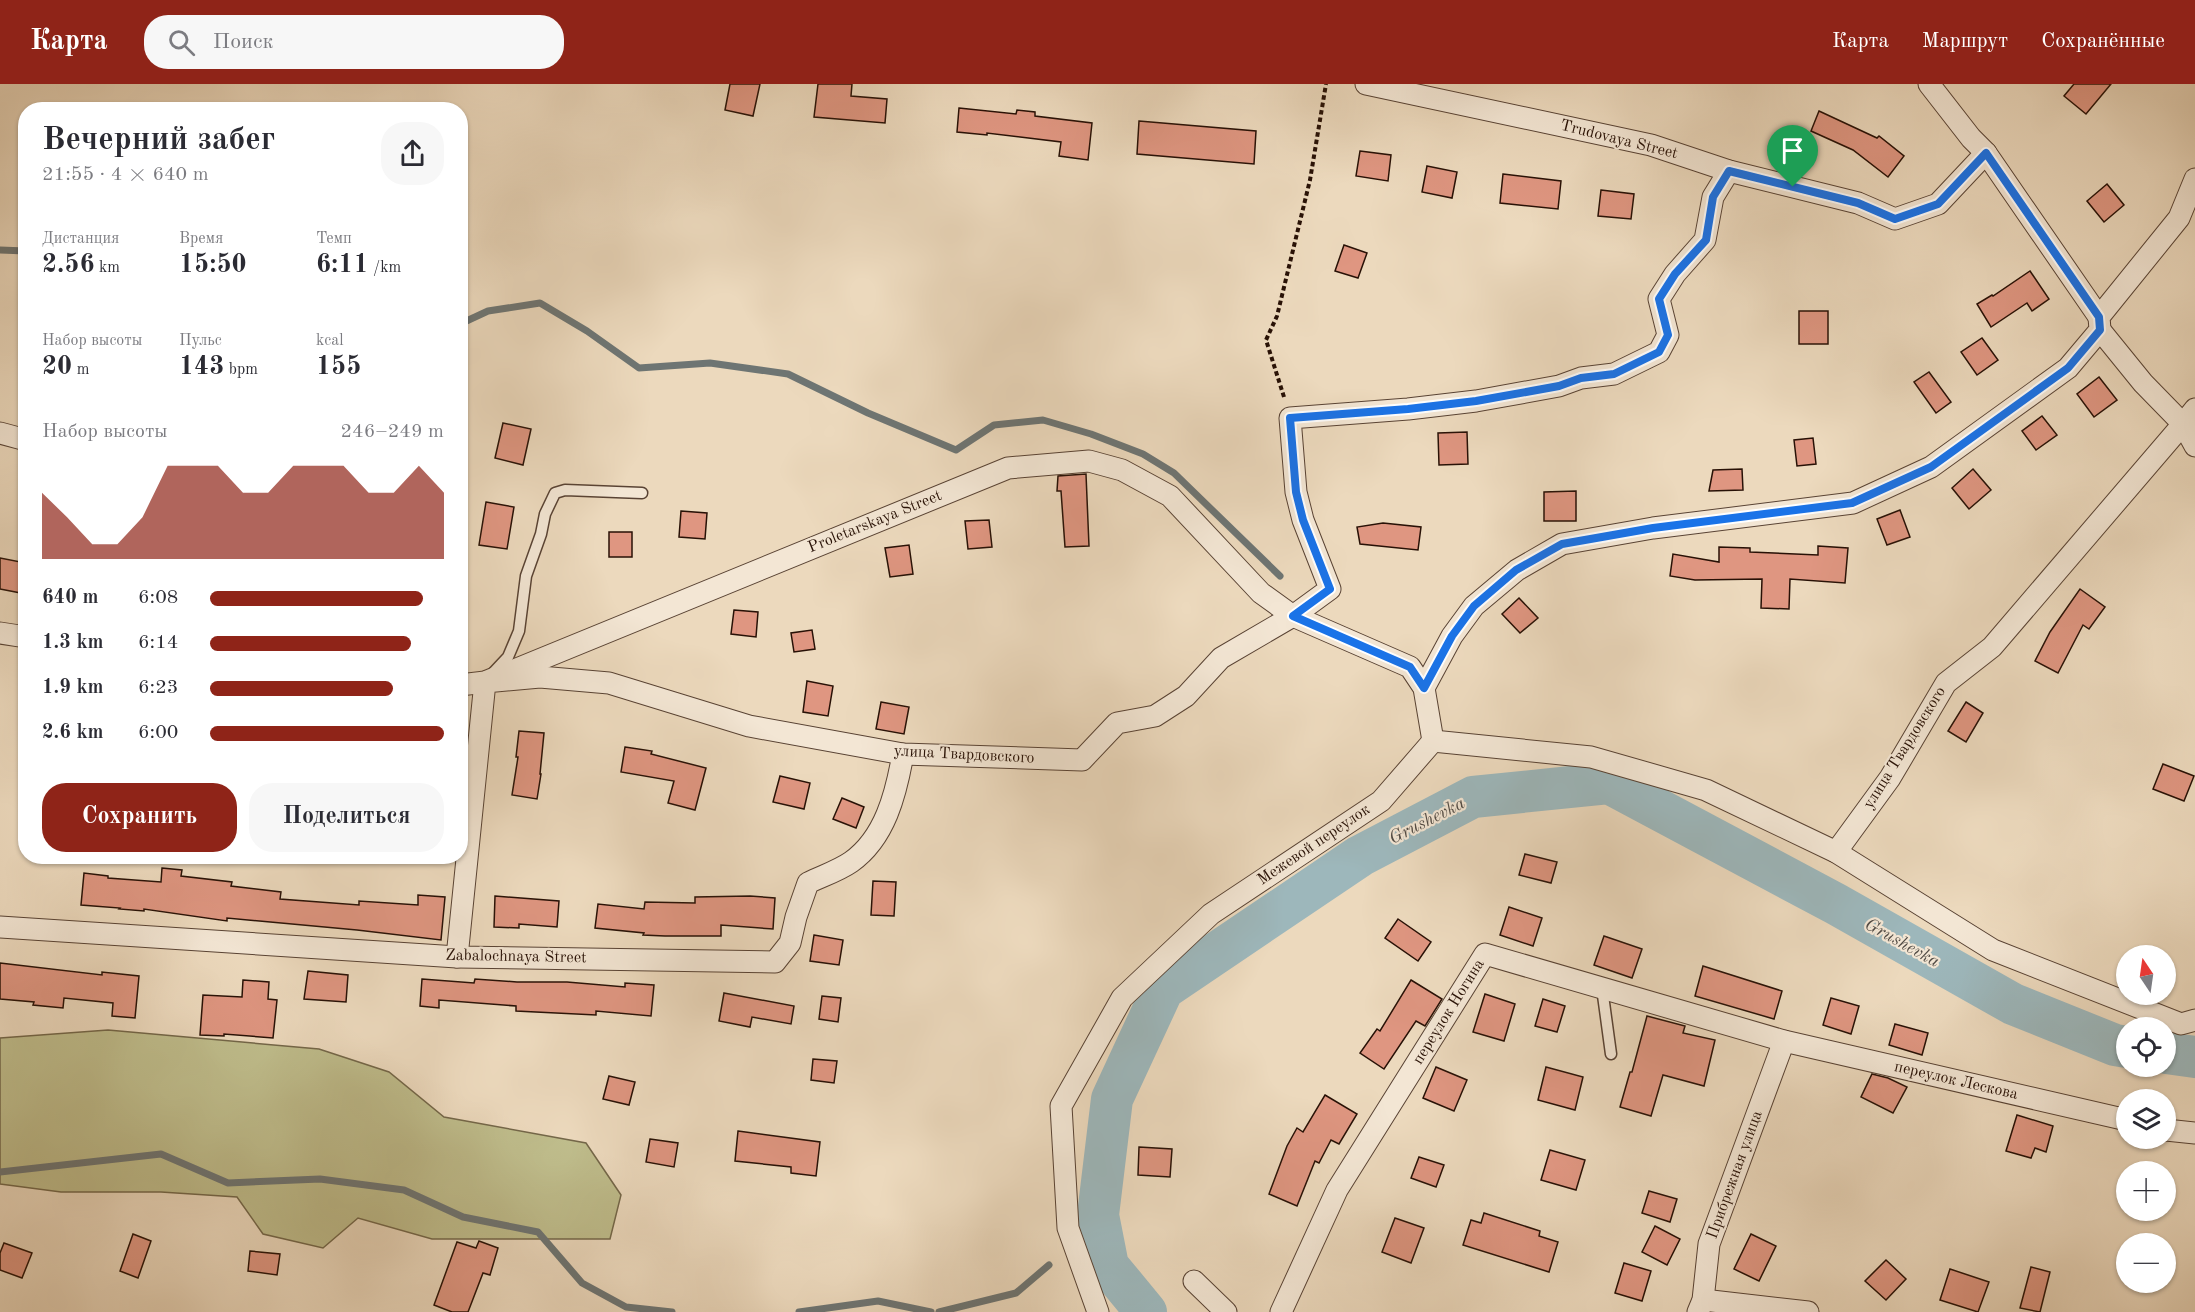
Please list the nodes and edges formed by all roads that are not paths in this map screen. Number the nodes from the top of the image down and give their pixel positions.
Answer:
1 (1366, 84) edge
2 (1929, 84) edge
3 (1986, 153) junction
4 (1729, 171) junction
5 (2195, 179) edge
6 (2099, 324) junction
7 (2189, 417) edge
8 (0, 434) edge
9 (18, 438) edge
10 (2195, 446) edge
11 (642, 493) dead end
12 (1293, 616) junction
13 (0, 633) edge
14 (18, 636) edge
15 (485, 682) junction
16 (468, 684) edge
17 (1424, 688) junction
18 (1433, 741) junction
19 (903, 754) junction
20 (468, 849) edge
21 (1836, 852) junction
22 (466, 864) edge
23 (0, 927) edge
24 (457, 957) junction
25 (1602, 988) junction
26 (2195, 1020) edge
27 (1784, 1041) junction
28 (1611, 1054) dead end
29 (2116, 1117) edge
30 (2176, 1131) edge
31 (2195, 1133) edge
32 (1194, 1281) dead end
33 (1701, 1306) edge
34 (1098, 1312) edge
35 (1226, 1312) edge
36 (1281, 1312) edge
37 (1808, 1312) edge

1 - 4 street, Trudovaya Street
2 - 3 street
3 - 4 street, Trudovaya Street
3 - 6 street
4 - 12 street, улица Твардовского
5 - 6 street
6 - 7 street
6 - 17 street
7 - 10 street
7 - 21 street, улица Твардовского
8 - 9 street
11 - 15 lane
12 - 15 street, Proletarskaya Street
12 - 17 street, Proletarskaya Street
12 - 19 street, улица Твардовского
13 - 14 street
15 - 16 street, Proletarskaya Street
15 - 19 street, улица Твардовского
15 - 20 street
17 - 18 street
18 - 21 street
18 - 34 street, Межевой переулок
19 - 24 street, Zabalochnaya Street
21 - 26 street
22 - 24 street
23 - 24 street, Zabalochnaya Street
25 - 27 street, переулок Ногина
25 - 28 lane
25 - 36 street, переулок Ногина
27 - 29 street, переулок Лескова
27 - 33 street, Прибрежная улица
30 - 31 street
32 - 35 street
33 - 37 street

